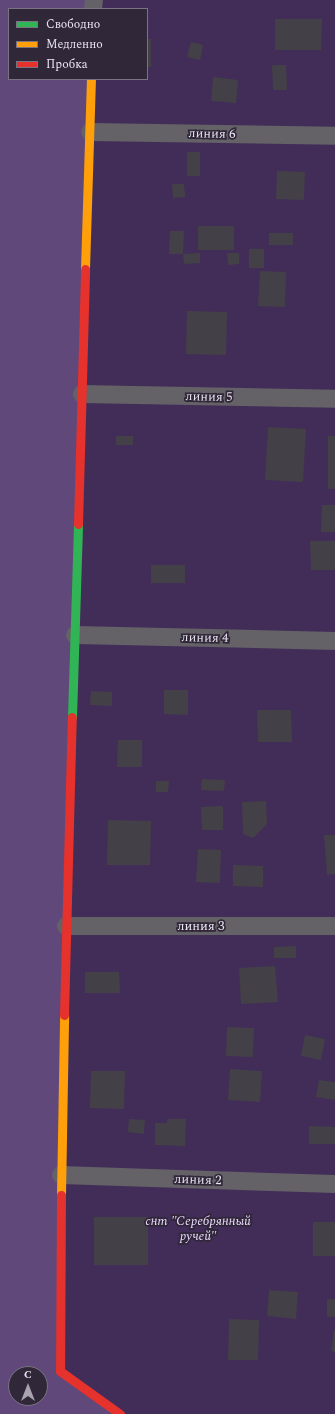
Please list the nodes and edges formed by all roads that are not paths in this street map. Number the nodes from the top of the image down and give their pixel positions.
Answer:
1 (91, 80) edge
2 (90, 132) junction
3 (335, 136) edge
4 (82, 394) junction
5 (335, 399) edge
6 (75, 635) junction
7 (335, 641) edge
8 (66, 926) junction
9 (335, 926) edge
10 (61, 1175) junction
11 (335, 1184) edge
12 (120, 1414) edge

1 - 2 street
2 - 3 street, линия 6
2 - 4 street
4 - 5 street, линия 5
4 - 6 street
6 - 7 street, линия 4
6 - 8 street
8 - 9 street, линия 3
8 - 10 street
10 - 11 street, линия 2
10 - 12 street

